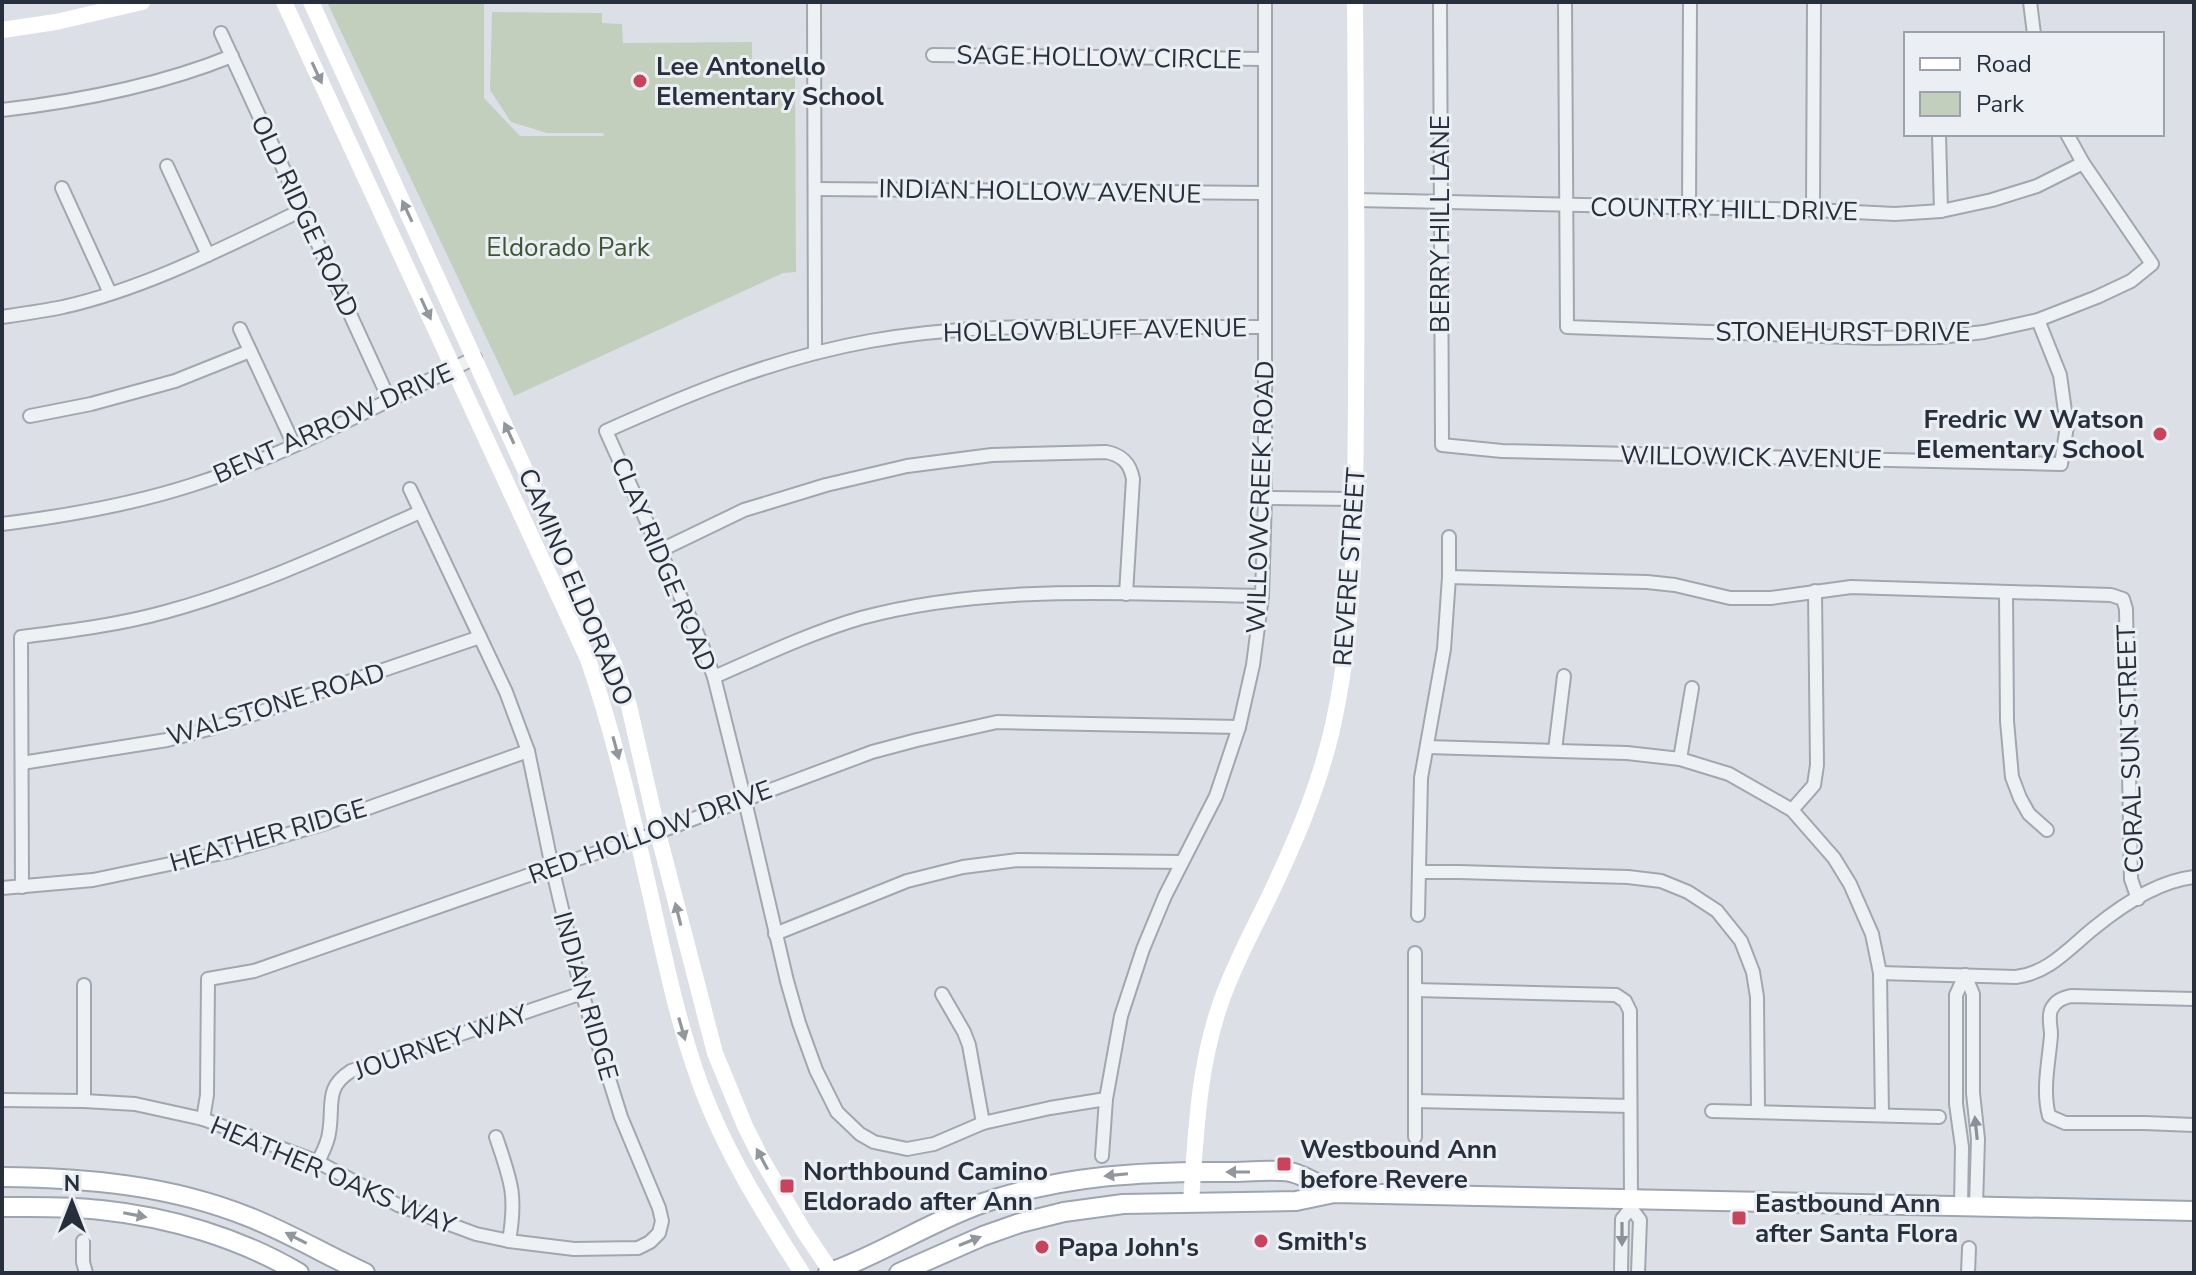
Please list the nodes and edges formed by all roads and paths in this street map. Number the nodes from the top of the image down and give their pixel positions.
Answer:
1 (142, 2) edge
2 (284, 2) edge
3 (311, 2) edge
4 (814, 2) edge
5 (1265, 2) edge
6 (1355, 2) edge
7 (1440, 2) edge
8 (1565, 2) edge
9 (1690, 2) edge
10 (1814, 2) edge
11 (2030, 2) edge
12 (2, 30) edge
13 (2034, 32) edge
14 (221, 33) dead end
15 (933, 55) dead end
16 (232, 56) junction
17 (1265, 59) junction
18 (2, 110) edge
19 (1939, 136) edge
20 (2068, 136) edge
21 (2083, 163) junction
22 (167, 166) dead end
23 (62, 188) dead end
24 (815, 189) junction
25 (1265, 193) junction
26 (1357, 200) junction
27 (1440, 203) junction
28 (1565, 206) junction
29 (1689, 207) junction
30 (302, 210) junction
31 (1813, 210) junction
32 (1941, 211) junction
33 (208, 255) junction
34 (110, 293) junction
35 (2, 315) edge
36 (2038, 320) junction
37 (1265, 327) junction
38 (240, 329) dead end
39 (250, 351) junction
40 (815, 353) junction
41 (475, 358) junction
42 (453, 369) junction
43 (389, 399) junction
44 (30, 416) dead end
45 (606, 431) joint
46 (294, 445) junction
47 (1442, 445) joint
48 (410, 489) dead end
49 (1265, 498) junction
50 (1355, 499) junction
51 (420, 512) junction
52 (2, 524) edge
53 (1449, 537) dead end
54 (659, 551) junction
55 (1449, 577) junction
56 (1815, 591) junction
57 (2006, 592) junction
58 (1126, 594) junction
59 (1262, 596) junction
60 (480, 637) junction
61 (1564, 676) dead end
62 (714, 677) junction
63 (1692, 688) dead end
64 (1239, 727) junction
65 (1427, 747) junction
66 (1555, 750) junction
67 (528, 751) junction
68 (1680, 759) junction
69 (22, 763) junction
70 (745, 801) junction
71 (1792, 810) junction
72 (2047, 830) dead end
73 (658, 833) junction
74 (637, 840) junction
75 (1182, 862) junction
76 (552, 867) junction
77 (1420, 872) junction
78 (2194, 877) edge
79 (22, 887) junction
80 (2, 888) edge
81 (2138, 899) junction
82 (1418, 915) dead end
83 (775, 934) junction
84 (1415, 953) dead end
85 (1880, 973) junction
86 (1965, 975) junction
87 (84, 985) dead end
88 (1415, 990) junction
89 (582, 993) junction
90 (942, 994) dead end
91 (2194, 999) edge
92 (1106, 1099) junction
93 (2, 1100) edge
94 (84, 1101) junction
95 (1415, 1101) junction
96 (1630, 1106) junction
97 (1712, 1111) dead end
98 (1758, 1112) junction
99 (1882, 1115) junction
100 (1939, 1117) dead end
101 (203, 1119) junction
102 (983, 1123) junction
103 (2194, 1125) edge
104 (496, 1137) dead end
105 (1415, 1137) dead end
106 (1102, 1156) dead end
107 (318, 1162) junction
108 (1194, 1171) junction
109 (2, 1177) edge
110 (1334, 1193) junction
111 (1191, 1202) junction
112 (1631, 1204) junction
113 (1968, 1206) junction
114 (2, 1207) edge
115 (2194, 1211) edge
116 (659, 1233) joint
117 (83, 1241) dead end
118 (509, 1241) junction
119 (1969, 1248) dead end
120 (86, 1273) edge
121 (299, 1273) edge
122 (365, 1273) edge
123 (802, 1273) edge
124 (830, 1273) edge
125 (899, 1273) edge
126 (1621, 1273) edge
127 (1638, 1273) edge
128 (1968, 1273) edge

1 - 12 main road
2 -> 42 main road, CAMINO ELDORADO
41 -> 3 main road, CAMINO ELDORADO
4 - 24 street
5 - 17 street, WILLOWCREEK ROAD
6 - 26 main road, REVERE STREET
7 - 27 street, BERRY HILL LANE
8 - 28 street
9 - 29 street
10 - 31 street
11 - 13 street
14 - 16 street, OLD RIDGE ROAD
15 - 17 street, SAGE HOLLOW CIRCLE
16 - 18 street
16 - 30 street, OLD RIDGE ROAD
17 - 25 street, WILLOWCREEK ROAD
19 - 32 street
20 - 21 street
21 - 32 street, COUNTRY HILL DRIVE
21 - 36 street, STONEHURST DRIVE
22 - 33 street
23 - 34 street
24 - 25 street, INDIAN HOLLOW AVENUE
24 - 40 street
25 - 37 street, WILLOWCREEK ROAD
26 - 27 street, COUNTRY HILL DRIVE
26 - 50 main road, REVERE STREET
27 - 28 street, COUNTRY HILL DRIVE
27 - 47 street, BERRY HILL LANE
28 - 29 street, COUNTRY HILL DRIVE
28 - 36 street, STONEHURST DRIVE
29 - 31 street, COUNTRY HILL DRIVE
30 - 33 street
30 - 43 street, OLD RIDGE ROAD
31 - 32 street, COUNTRY HILL DRIVE
33 - 34 street
34 - 35 street
36 - 47 street, WILLOWICK AVENUE
37 - 40 street, HOLLOWBLUFF AVENUE
37 - 49 street, WILLOWCREEK ROAD
38 - 39 street
39 - 44 street
39 - 46 street
40 - 45 street, HOLLOWBLUFF AVENUE
41 - 42 street, BENT ARROW DRIVE
73 -> 41 main road, CAMINO ELDORADO
42 - 43 street, BENT ARROW DRIVE
42 -> 74 main road, CAMINO ELDORADO
43 - 46 street, BENT ARROW DRIVE
45 - 54 street, CLAY RIDGE ROAD
46 - 52 street, BENT ARROW DRIVE
48 - 51 street, INDIAN RIDGE
49 - 50 street
49 - 59 street, WILLOWCREEK ROAD
50 - 108 main road, REVERE STREET
51 - 60 street, INDIAN RIDGE
51 - 69 street
53 - 55 street
54 - 58 street
54 - 62 street, CLAY RIDGE ROAD
55 - 56 street
55 - 65 street
56 - 57 street
56 - 71 street
57 - 72 street
57 - 81 street, CORAL SUN STREET
58 - 59 street
58 - 62 street
59 - 64 street, WILLOWCREEK ROAD
60 - 67 street, INDIAN RIDGE
60 - 69 street, WALSTONE ROAD
61 - 66 street
62 - 70 street, CLAY RIDGE ROAD
63 - 68 street
64 - 70 street, RED HOLLOW DRIVE
64 - 75 street, WILLOWCREEK ROAD
65 - 66 street
65 - 77 street
66 - 68 street
67 - 76 street, INDIAN RIDGE
67 - 79 street, HEATHER RIDGE
68 - 71 street
69 - 79 street
70 - 73 street, RED HOLLOW DRIVE
70 - 83 street, CLAY RIDGE ROAD
71 - 85 street
73 - 74 street, RED HOLLOW DRIVE
124 -> 73 main road, CAMINO ELDORADO
74 - 76 street, RED HOLLOW DRIVE
74 -> 123 main road, CAMINO ELDORADO
75 - 83 street
75 - 92 street, WILLOWCREEK ROAD
76 - 89 street, INDIAN RIDGE
76 - 101 street, RED HOLLOW DRIVE
77 - 82 street
77 - 98 street
78 - 81 street
79 - 80 street, HEATHER RIDGE
81 - 86 street
83 - 102 street, CLAY RIDGE ROAD
84 - 88 street
85 - 86 street
85 - 99 street
86 - 113 street
87 - 94 street
88 - 95 street
88 - 96 street
89 - 107 street, JOURNEY WAY
89 - 116 street, INDIAN RIDGE
90 - 102 street
91 - 103 street
92 - 102 street, CLAY RIDGE ROAD
92 - 106 street, WILLOWCREEK ROAD
93 - 94 street, HEATHER OAKS WAY
94 - 101 street, HEATHER OAKS WAY
95 - 96 street
95 - 105 street
96 - 112 street
97 - 98 street
98 - 99 street
99 - 100 street
101 - 107 street, HEATHER OAKS WAY
104 - 118 street
107 - 118 street, HEATHER OAKS WAY
110 -> 108 main road
108 - 111 main road, REVERE STREET
108 -> 124 main road
122 -> 109 main road
110 - 111 main road
110 - 112 main road
125 -> 111 main road
112 - 113 main road
112 -> 126 street
112 - 127 street
113 - 115 main road
114 -> 121 main road
116 - 118 street, HEATHER OAKS WAY
117 - 120 street
119 - 128 street

